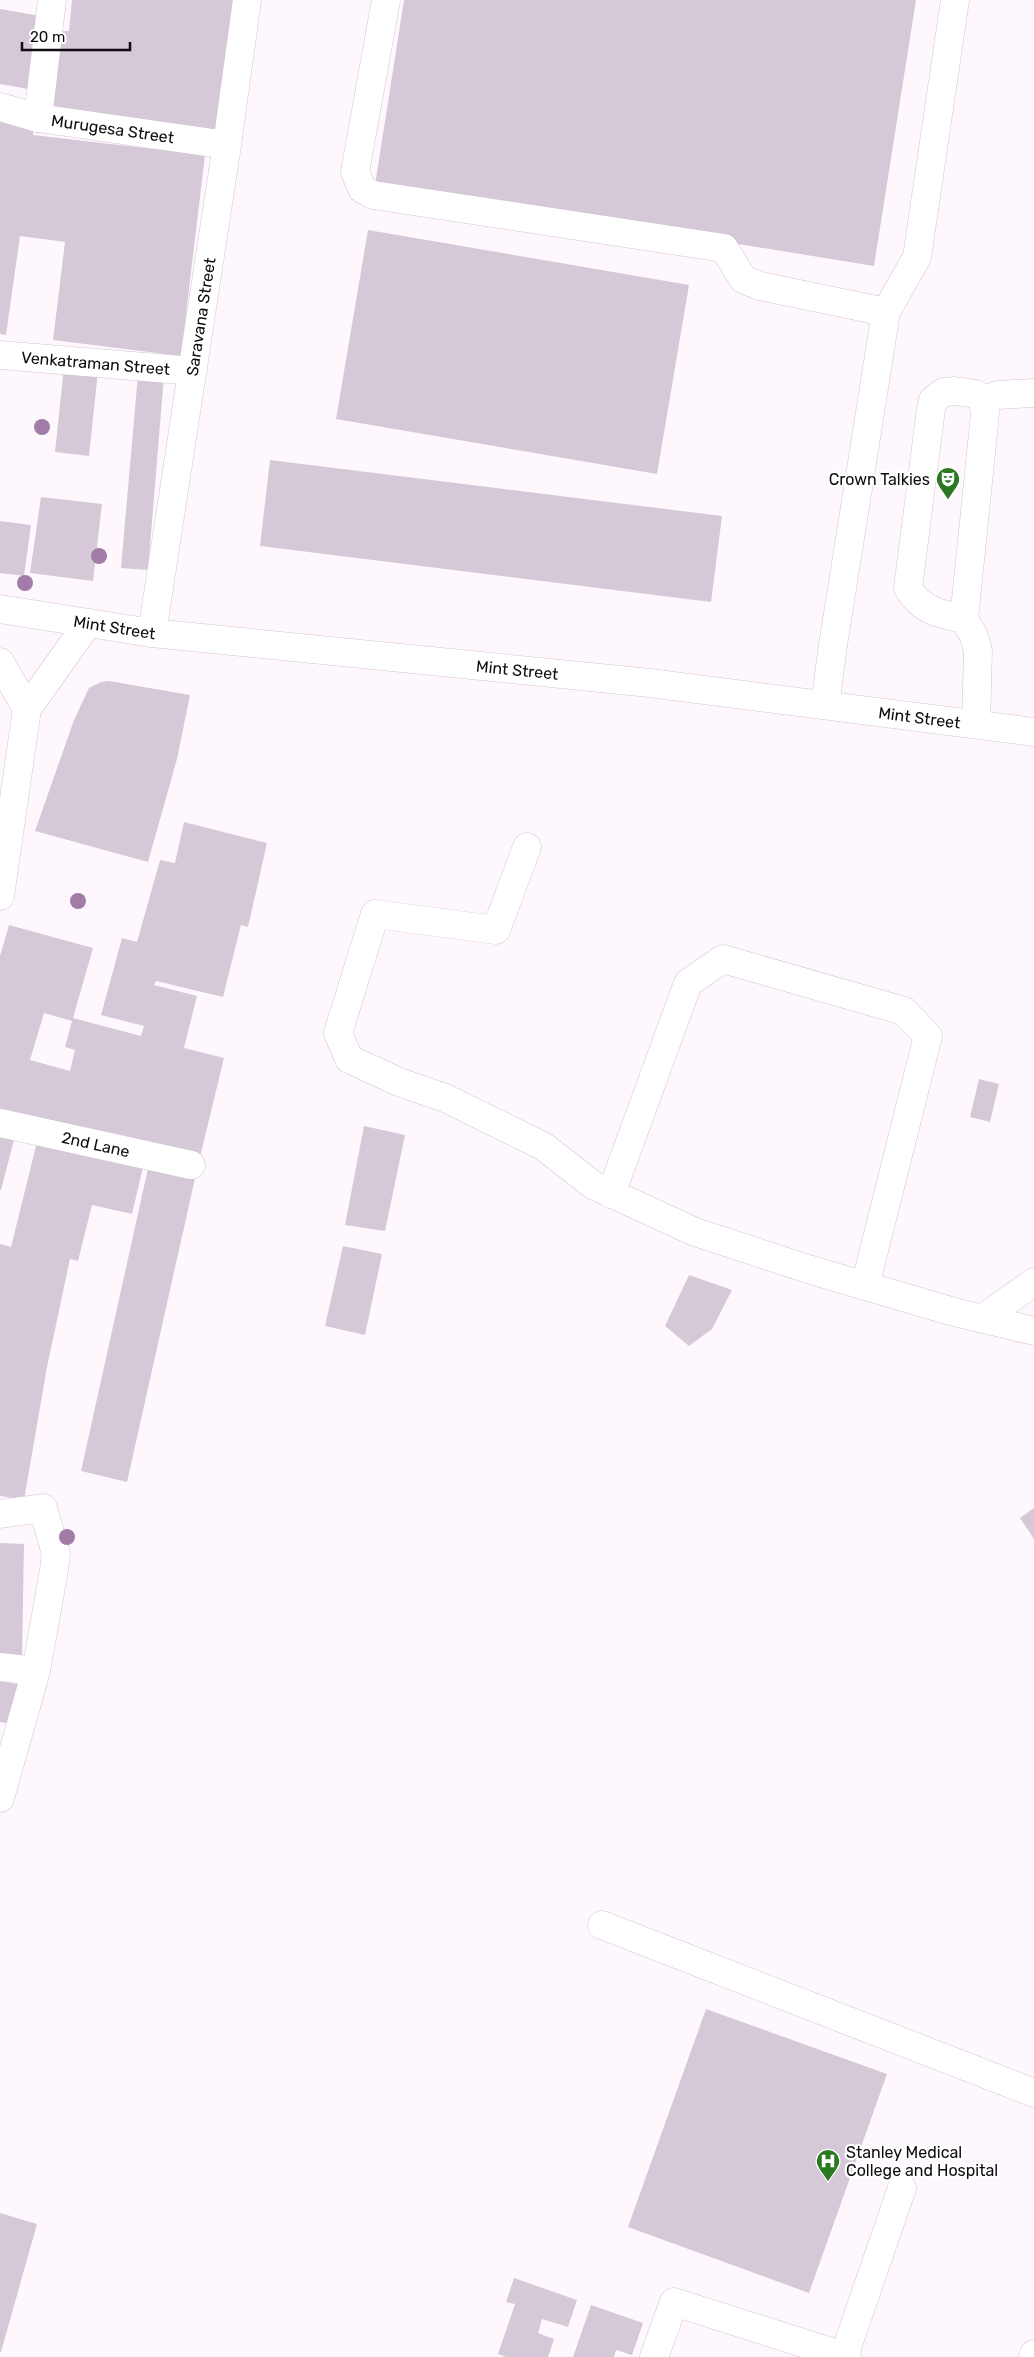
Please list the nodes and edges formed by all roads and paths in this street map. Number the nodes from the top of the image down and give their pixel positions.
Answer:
1 (52, 0) edge
2 (248, 0) edge
3 (386, 0) edge
4 (955, 0) edge
5 (0, 107) edge
6 (38, 118) junction
7 (227, 145) junction
8 (886, 312) junction
9 (0, 355) edge
10 (193, 371) junction
11 (1034, 393) edge
12 (983, 400) junction
13 (0, 609) edge
14 (964, 619) junction
15 (88, 623) junction
16 (152, 633) junction
17 (0, 662) edge
18 (826, 705) junction
19 (27, 709) junction
20 (976, 723) junction
21 (1034, 732) edge
22 (527, 847) dead end
23 (0, 896) edge
24 (0, 1123) edge
25 (191, 1165) dead end
26 (612, 1194) junction
27 (1034, 1282) edge
28 (865, 1286) junction
29 (982, 1319) junction
30 (1034, 1332) edge
31 (0, 1514) edge
32 (0, 1667) edge
33 (36, 1671) junction
34 (0, 1798) edge
35 (602, 1925) dead end
36 (1034, 2093) edge
37 (902, 2188) dead end
38 (654, 2357) edge
39 (846, 2357) edge

1 - 6 street
2 - 7 street, Saravana Street
3 - 8 street
4 - 8 street
5 - 6 street, Murugesa Street
6 - 7 street, Murugesa Street
7 - 10 street, Saravana Street
8 - 18 street
9 - 10 street, Venkatraman Street
10 - 16 street, Saravana Street
11 - 12 street
12 - 14 street
12 - 14 street
13 - 15 street, Mint Street
14 - 20 street
15 - 16 street, Mint Street
15 - 19 street
16 - 18 street, Mint Street
17 - 19 street
18 - 20 street, Mint Street
19 - 23 street
20 - 21 street, Mint Street
22 - 26 street
24 - 25 street, 2nd Lane
26 - 28 street
26 - 28 street
27 - 29 street
28 - 29 street
29 - 30 street
31 - 33 street
32 - 33 street
33 - 34 street
35 - 36 street
37 - 39 street
38 - 39 street

